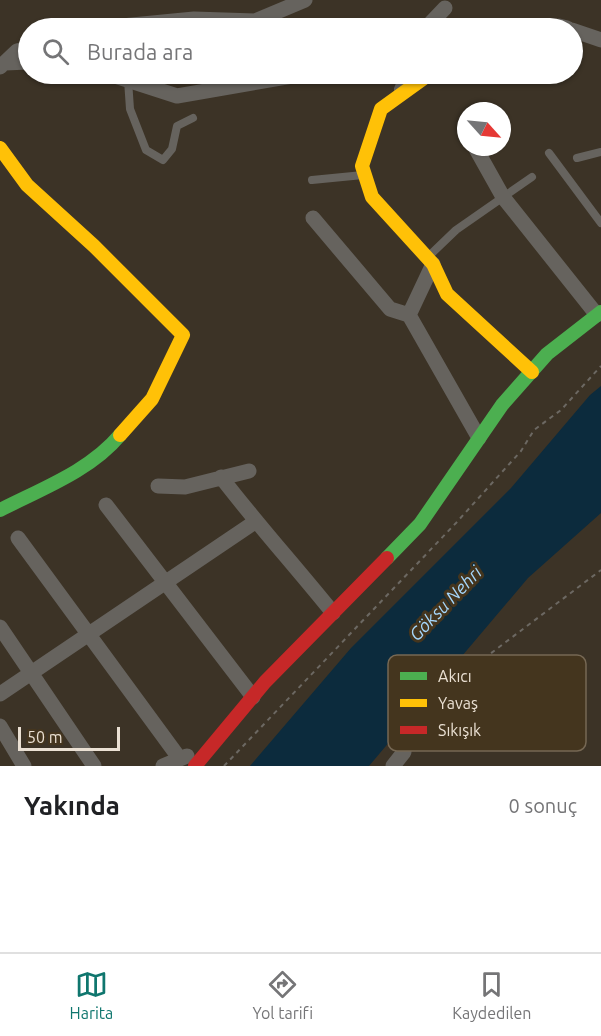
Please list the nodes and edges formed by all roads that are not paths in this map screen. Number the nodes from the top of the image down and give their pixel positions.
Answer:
1 (305, 0) edge
2 (445, 9) dead end
3 (262, 18) edge
4 (436, 18) edge
5 (583, 34) edge
6 (601, 40) edge
7 (18, 51) edge
8 (18, 63) edge
9 (2, 65) edge
10 (128, 84) edge
11 (140, 84) edge
12 (246, 84) edge
13 (400, 84) edge
14 (416, 84) edge
15 (395, 99) junction
16 (193, 118) dead end
17 (0, 148) edge
18 (601, 152) edge
19 (549, 153) dead end
20 (480, 156) edge
21 (577, 158) dead end
22 (365, 175) junction
23 (532, 177) dead end
24 (312, 180) dead end
25 (503, 197) junction
26 (313, 218) dead end
27 (601, 223) edge
28 (430, 261) junction
29 (599, 314) edge
30 (409, 315) junction
31 (532, 372) junction
32 (479, 438) junction
33 (249, 471) dead end
34 (221, 477) junction
35 (158, 486) dead end
36 (106, 506) dead end
37 (0, 510) edge
38 (255, 522) junction
39 (18, 538) dead end
40 (165, 583) junction
41 (333, 613) junction
42 (0, 627) edge
43 (89, 635) junction
44 (32, 672) junction
45 (0, 694) edge
46 (252, 697) junction
47 (0, 726) edge
48 (212, 746) junction
49 (404, 752) dead end
50 (180, 759) junction
51 (24, 766) edge
52 (94, 766) edge
53 (163, 766) edge
54 (195, 766) edge
55 (393, 766) edge

1 - 3 street
2 - 4 street
5 - 6 street
7 - 9 street
8 - 9 street
10 - 16 lane
11 - 12 street
13 - 15 lane
14 - 15 street
15 - 22 street
17 - 37 street
18 - 21 lane
19 - 27 lane
20 - 25 street
22 - 24 lane
22 - 28 street
23 - 25 lane
25 - 28 lane
25 - 29 street
26 - 30 street
28 - 30 street
28 - 31 street
29 - 31 street
30 - 32 street
31 - 32 street
32 - 41 street
33 - 34 street
34 - 35 street
34 - 38 street
36 - 40 street
38 - 40 street
38 - 41 street
39 - 43 street
40 - 43 street
40 - 46 street
41 - 46 street
42 - 44 street
43 - 44 street
43 - 50 street
44 - 45 street
44 - 52 street
46 - 48 street
47 - 51 street
48 - 50 street
48 - 54 street
49 - 55 street
50 - 53 street

